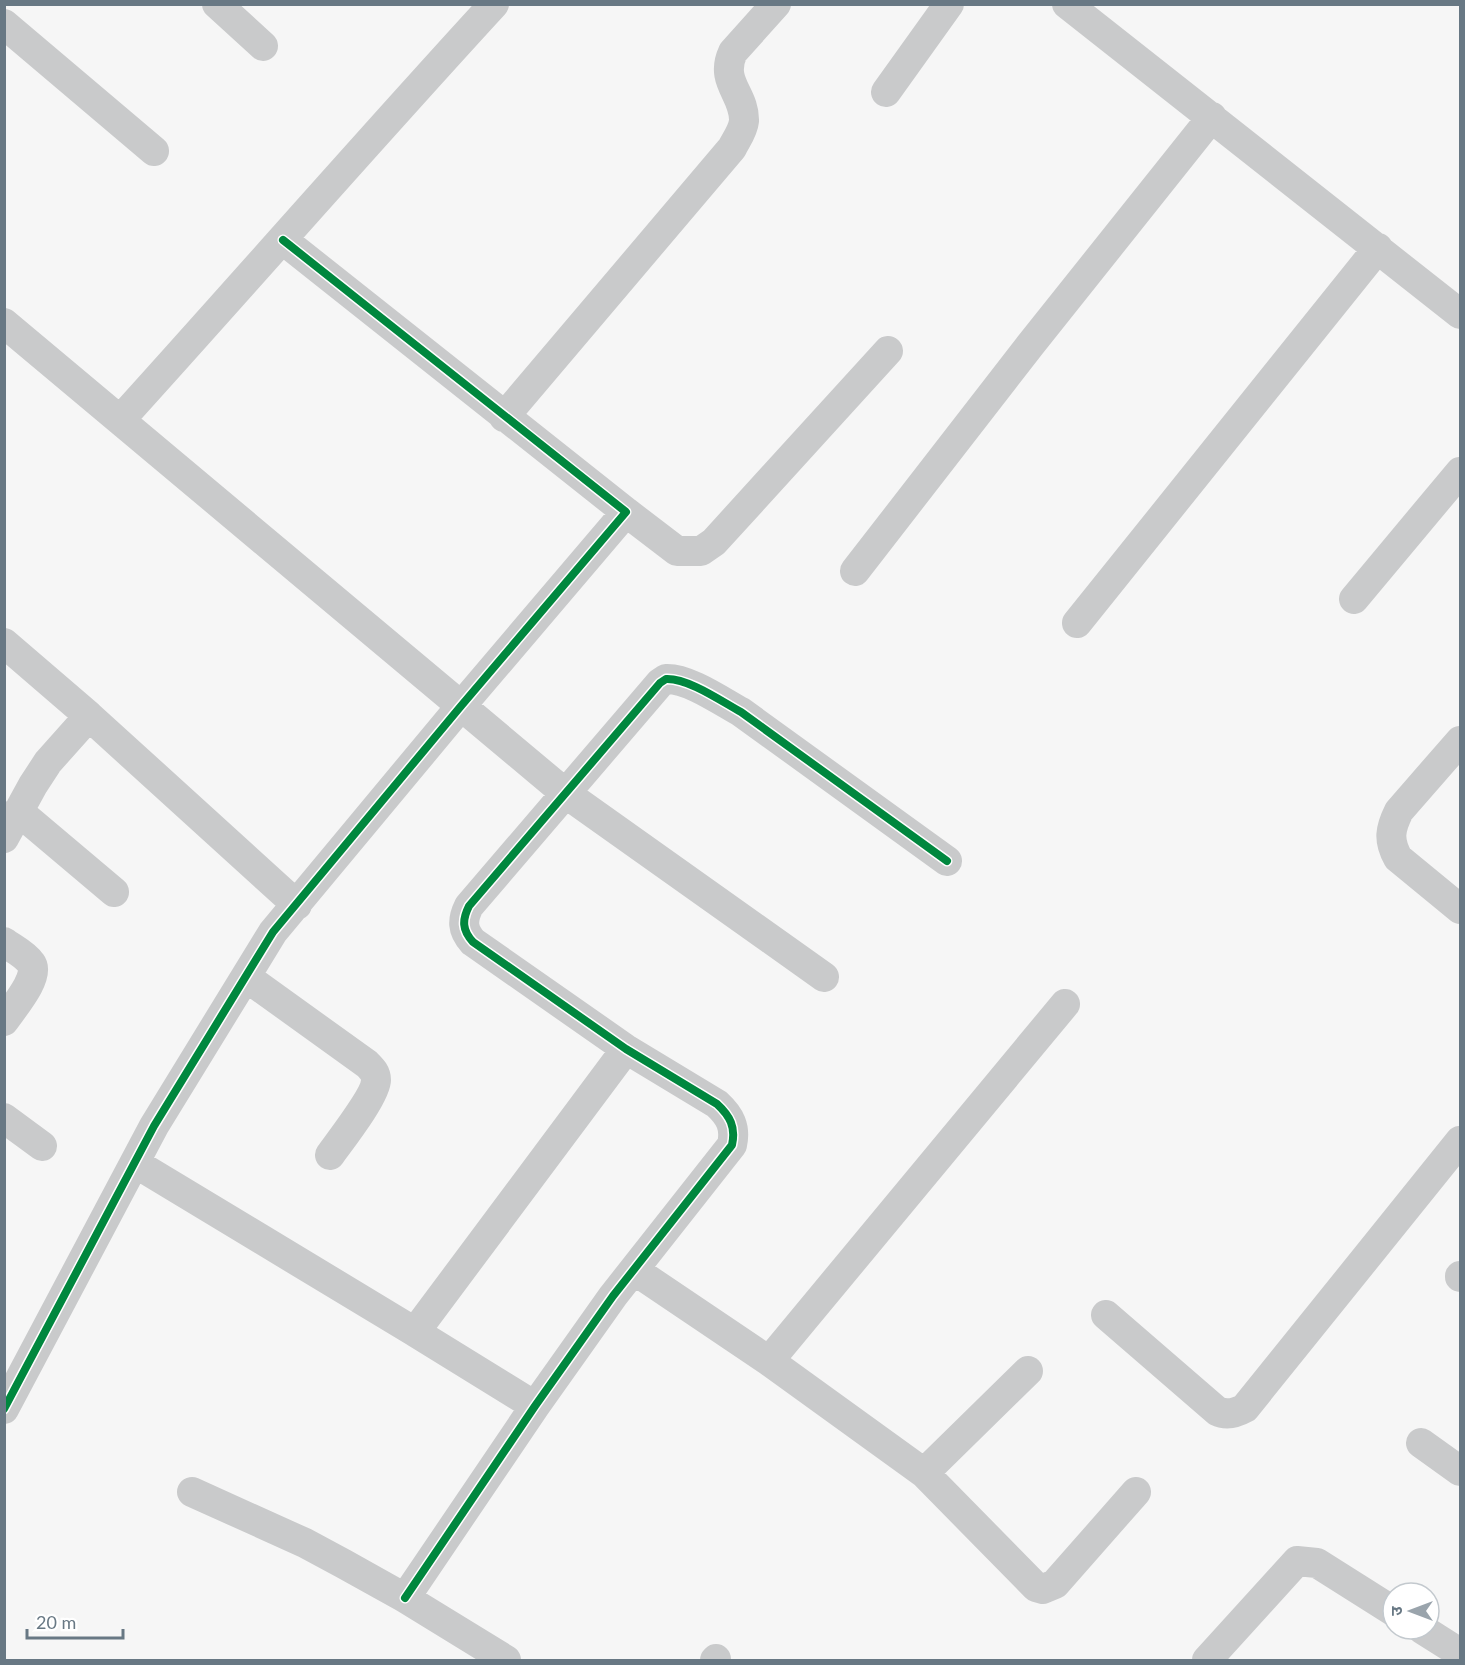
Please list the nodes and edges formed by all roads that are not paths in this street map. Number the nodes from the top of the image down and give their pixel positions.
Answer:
1 (217, 4) edge
2 (494, 4) edge
3 (776, 4) edge
4 (949, 4) edge
5 (1067, 4) edge
6 (4, 24) edge
7 (263, 46) dead end
8 (886, 92) dead end
9 (1212, 117) junction
10 (154, 151) dead end
11 (283, 240) junction
12 (1378, 248) junction
13 (1461, 314) edge
14 (4, 323) edge
15 (888, 351) dead end
16 (504, 417) junction
17 (121, 419) junction
18 (1461, 472) edge
19 (626, 512) junction
20 (855, 571) dead end
21 (1354, 599) dead end
22 (1077, 623) dead end
23 (4, 643) edge
24 (461, 706) junction
25 (89, 716) junction
26 (1461, 741) edge
27 (565, 793) junction
28 (18, 811) junction
29 (4, 838) edge
30 (947, 861) dead end
31 (114, 892) dead end
32 (297, 905) junction
33 (1461, 909) edge
34 (4, 942) edge
35 (246, 977) junction
36 (824, 977) dead end
37 (1065, 1004) dead end
38 (4, 1021) edge
39 (626, 1049) junction
40 (4, 1118) edge
41 (1461, 1141) edge
42 (42, 1146) dead end
43 (330, 1155) dead end
44 (135, 1163) junction
45 (634, 1270) junction
46 (1106, 1315) dead end
47 (415, 1332) junction
48 (769, 1361) junction
49 (1028, 1371) dead end
50 (535, 1406) junction
51 (4, 1409) edge
52 (1421, 1443) dead end
53 (1461, 1471) edge
54 (924, 1473) junction
55 (192, 1492) dead end
56 (1136, 1492) dead end
57 (405, 1598) junction
58 (1381, 1603) edge
59 (1441, 1641) edge
60 (1461, 1653) edge
61 (506, 1660) edge
62 (1207, 1660) edge

1 - 7 street
2 - 11 street
3 - 16 street
4 - 8 street
5 - 9 street
6 - 10 street
9 - 12 street
9 - 20 street
11 - 16 street
11 - 17 street
12 - 13 street
12 - 22 street
14 - 17 street
15 - 19 street
16 - 19 street
17 - 24 street
18 - 21 street
19 - 24 street
23 - 25 street
24 - 27 street
24 - 32 street
25 - 28 street
25 - 32 street
26 - 33 street
27 - 30 street
27 - 36 street
27 - 39 street
28 - 29 street
28 - 31 street
32 - 35 street
34 - 38 street
35 - 43 street
35 - 44 street
37 - 48 street
39 - 45 street
39 - 47 street
40 - 42 street
41 - 46 street
44 - 47 street
44 - 51 street
45 - 48 street
45 - 50 street
47 - 50 street
48 - 54 street
49 - 54 street
50 - 57 street
52 - 53 street
54 - 56 street
55 - 57 street
57 - 61 street
58 - 62 street
59 - 60 street

